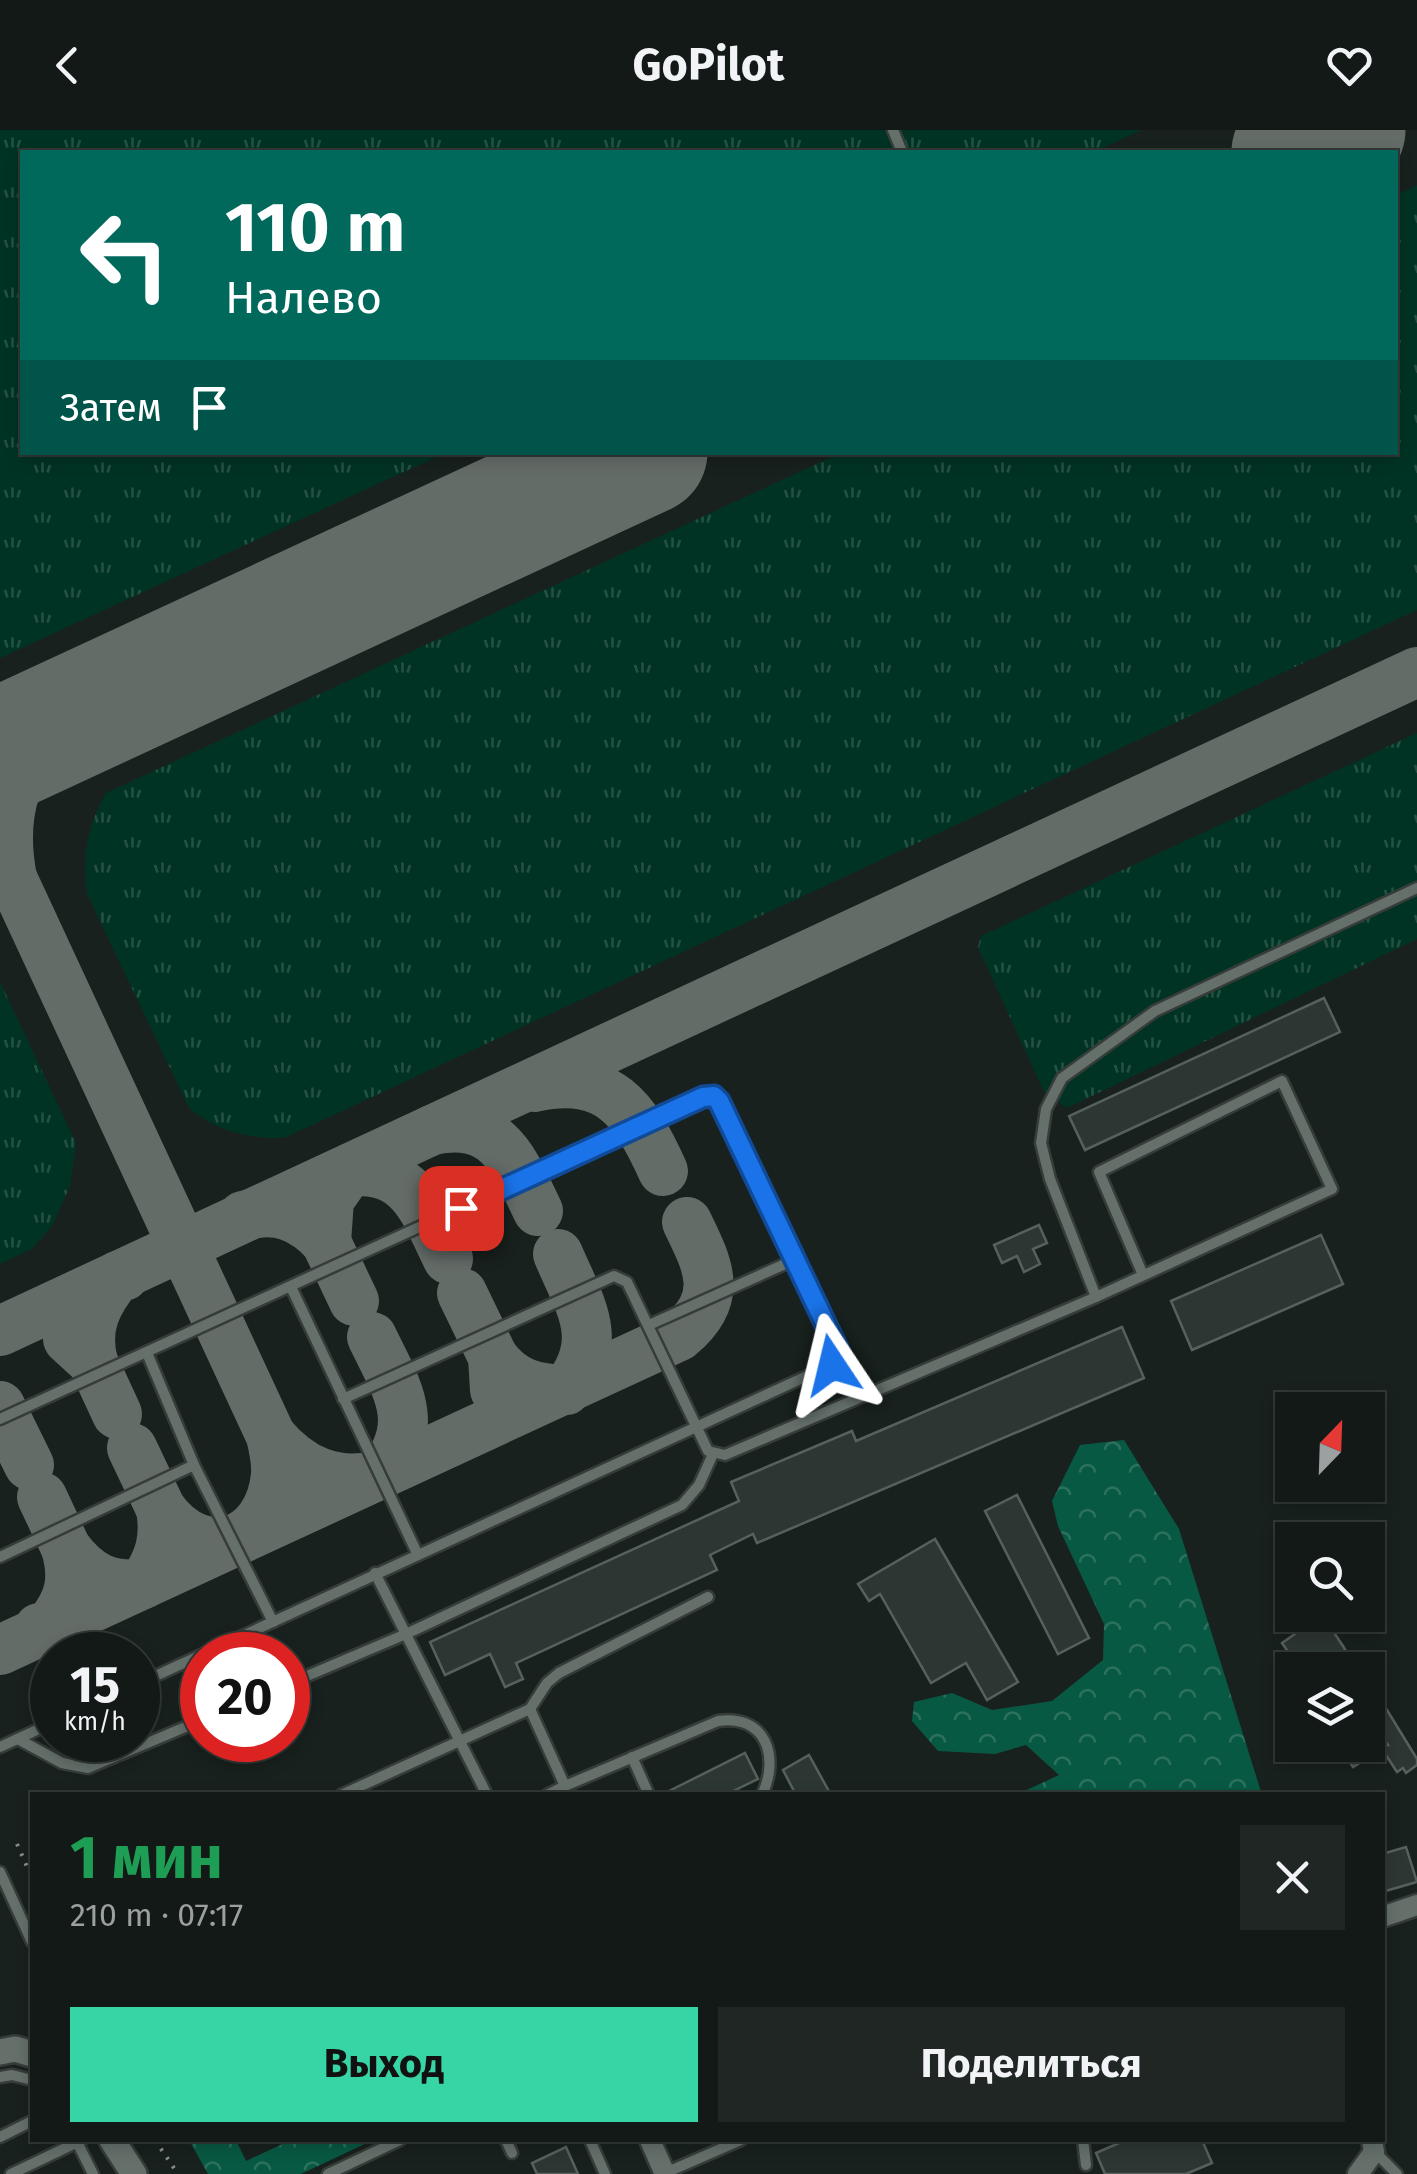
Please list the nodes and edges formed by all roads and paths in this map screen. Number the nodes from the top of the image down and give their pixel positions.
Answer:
1 (1417, 888) edge
2 (794, 1260) junction
3 (1143, 1275) junction
4 (291, 1287) junction
5 (1096, 1297) junction
6 (648, 1325) junction
7 (146, 1353) junction
8 (343, 1400) junction
9 (0, 1419) edge
10 (696, 1428) junction
11 (713, 1454) junction
12 (194, 1465) junction
13 (418, 1553) junction
14 (0, 1557) edge
15 (376, 1573) junction
16 (708, 1597) dead end
17 (272, 1622) junction
18 (406, 1634) junction
19 (160, 1674) edge
20 (310, 1675) edge
21 (530, 1710) junction
22 (180, 1729) edge
23 (30, 1733) edge
24 (18, 1739) junction
25 (460, 1741) junction
26 (0, 1747) edge
27 (632, 1758) junction
28 (565, 1786) junction
29 (348, 1792) edge
30 (485, 1792) edge
31 (553, 1792) edge
32 (648, 1792) edge
33 (764, 1792) edge
34 (17, 1844) dead end
35 (0, 1872) edge
36 (30, 1873) edge
37 (1417, 1905) edge
38 (1385, 1916) edge
39 (30, 1938) edge
40 (0, 2052) edge
41 (30, 2053) edge
42 (0, 2077) edge
43 (30, 2080) edge
44 (30, 2122) edge
45 (0, 2137) edge
46 (76, 2142) edge
47 (78, 2142) edge
48 (113, 2142) edge
49 (124, 2142) edge
50 (156, 2142) edge
51 (396, 2142) edge
52 (507, 2142) edge
53 (591, 2142) edge
54 (651, 2142) edge
55 (736, 2142) edge
56 (1083, 2142) edge
57 (1373, 2146) edge
58 (512, 2153) dead end
59 (1086, 2165) dead end
60 (11, 2174) edge
61 (93, 2174) edge
62 (132, 2174) edge
63 (178, 2174) edge
64 (328, 2174) edge
65 (605, 2174) edge
66 (665, 2174) edge
67 (1358, 2174) edge
68 (1397, 2174) edge

1 - 5 lane
2 - 4 lane
2 - 6 lane
2 - 10 lane
3 - 3 lane
3 - 5 lane
4 - 7 lane
4 - 8 lane
5 - 11 lane
6 - 8 lane
6 - 10 lane
7 - 9 lane
7 - 12 lane
8 - 13 lane
10 - 11 lane
10 - 13 lane
11 - 18 lane
12 - 14 lane
12 - 17 lane
13 - 15 lane
15 - 17 lane
15 - 18 lane
16 - 21 lane
17 - 19 lane
18 - 20 lane
18 - 25 lane
21 - 25 lane
21 - 28 lane
22 - 24 lane
23 - 24 lane
24 - 26 lane
25 - 29 lane
25 - 30 lane
27 - 28 lane
27 - 32 lane
27 - 33 lane
28 - 31 lane
34 - 36 path
35 - 39 lane
37 - 38 street
40 - 41 main road
42 - 43 lane
44 - 45 lane
46 - 60 lane
47 - 61 lane
48 - 62 main road
49 - 62 lane
50 - 63 path
51 - 64 lane
52 - 58 lane
53 - 65 lane
54 - 66 street
55 - 66 lane
56 - 59 lane
57 - 67 street
57 - 68 lane

